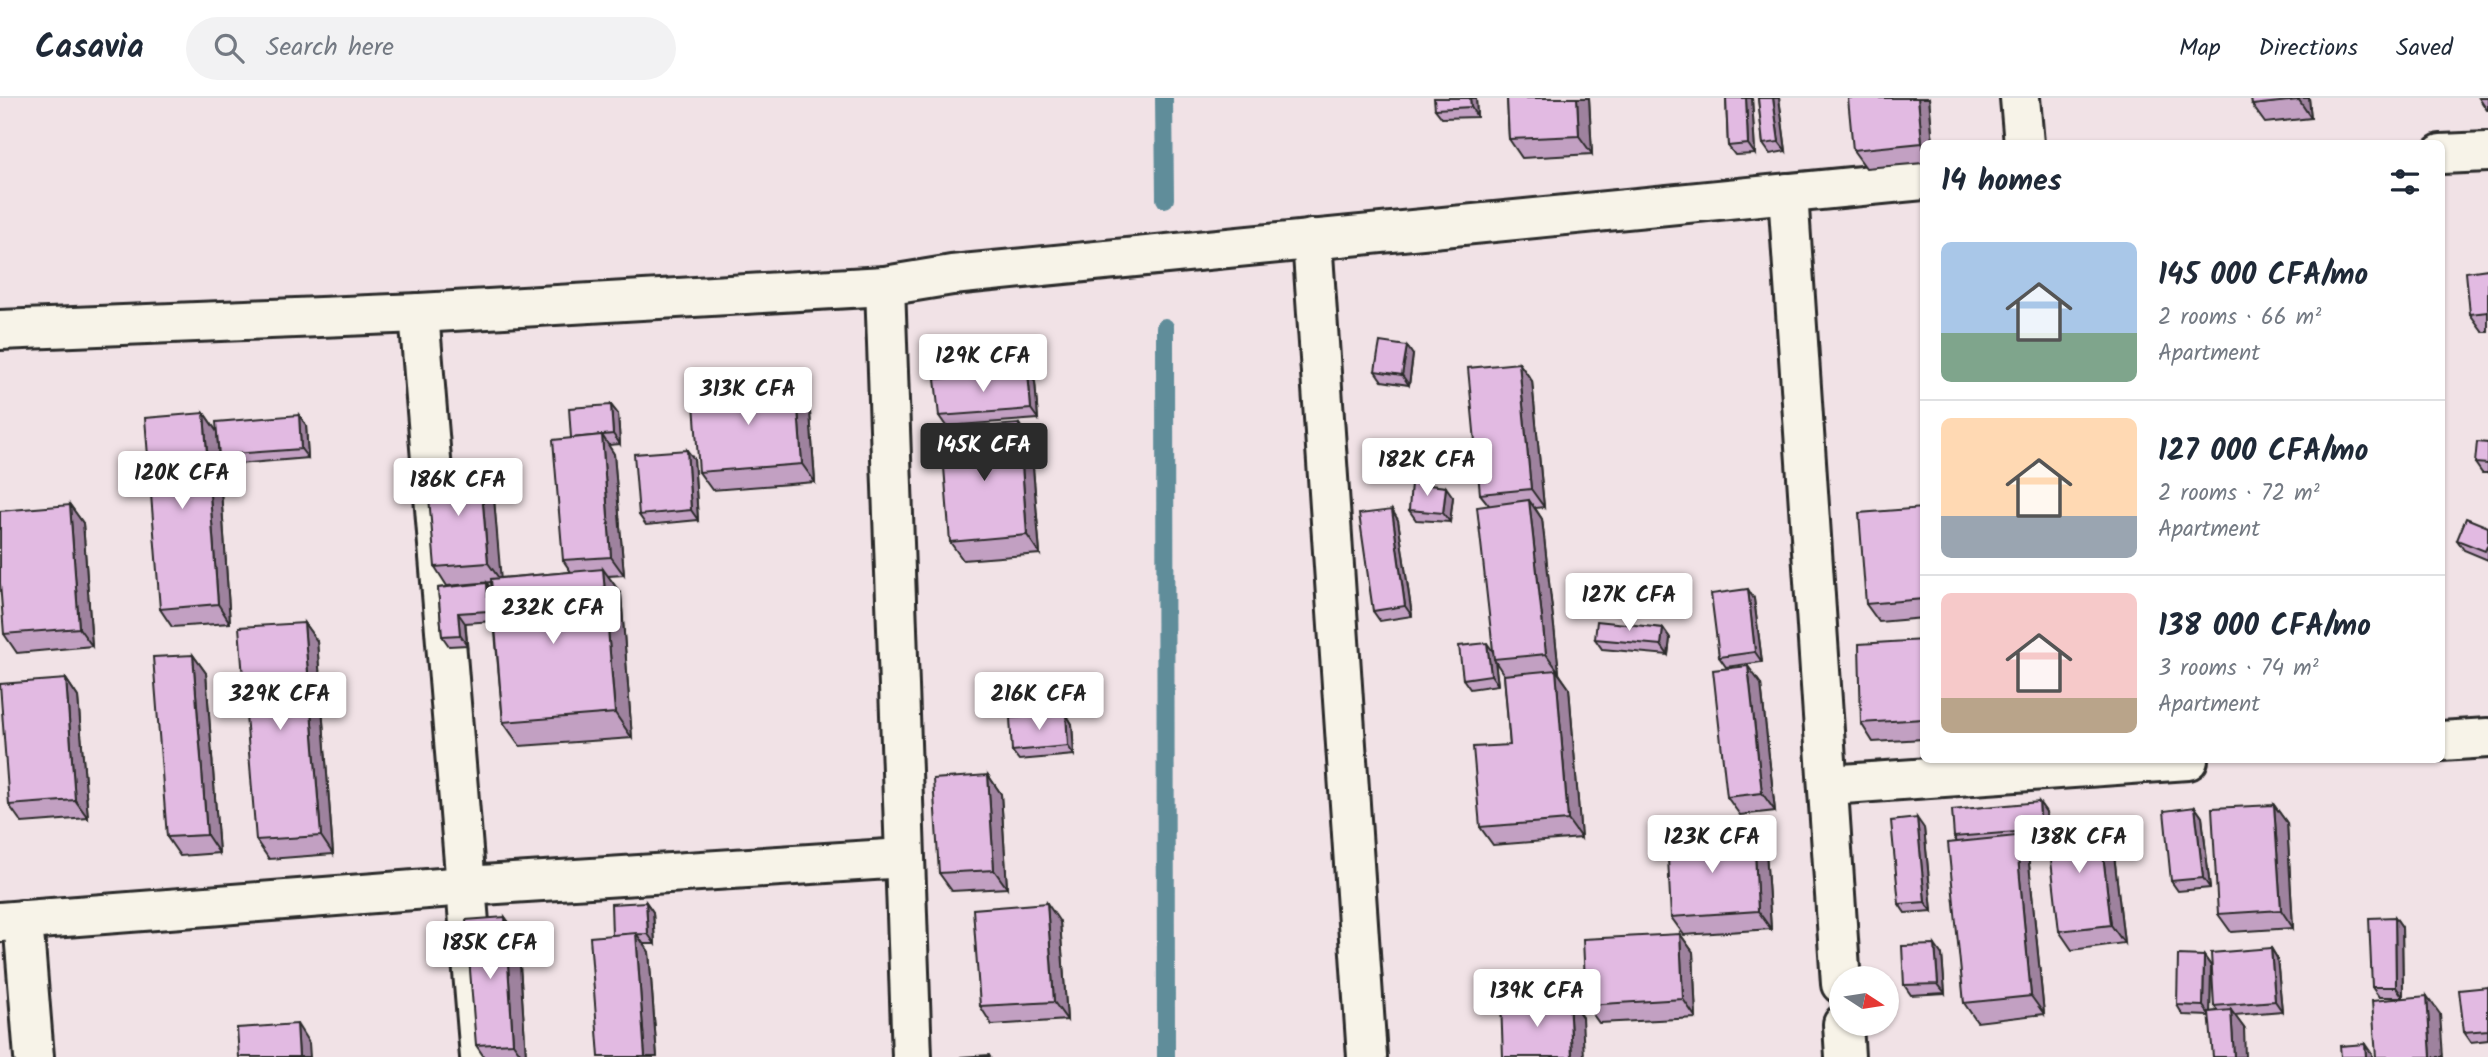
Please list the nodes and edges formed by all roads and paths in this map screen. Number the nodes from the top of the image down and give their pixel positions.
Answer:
1 (2020, 98) edge
2 (2024, 140) edge
3 (2488, 152) edge
4 (2445, 155) edge
5 (1920, 180) edge
6 (1788, 193) junction
7 (1312, 239) junction
8 (885, 286) junction
9 (419, 313) junction
10 (0, 331) edge
11 (2488, 738) edge
12 (2445, 741) edge
13 (2145, 763) edge
14 (1829, 785) junction
15 (904, 858) junction
16 (466, 886) junction
17 (12, 921) edge
18 (1840, 966) edge
19 (1844, 1036) edge
20 (34, 1057) edge
21 (480, 1057) edge
22 (912, 1057) edge
23 (1367, 1057) edge
24 (1845, 1057) edge

1 - 2 street
3 - 4 street
5 - 6 street
6 - 7 street
6 - 14 street
7 - 8 street
7 - 23 street
8 - 9 street
8 - 15 street
9 - 10 street
9 - 16 street
11 - 12 street
13 - 14 street
14 - 18 street
15 - 16 street
15 - 22 street
16 - 17 street
16 - 21 street
17 - 20 street
19 - 24 street

